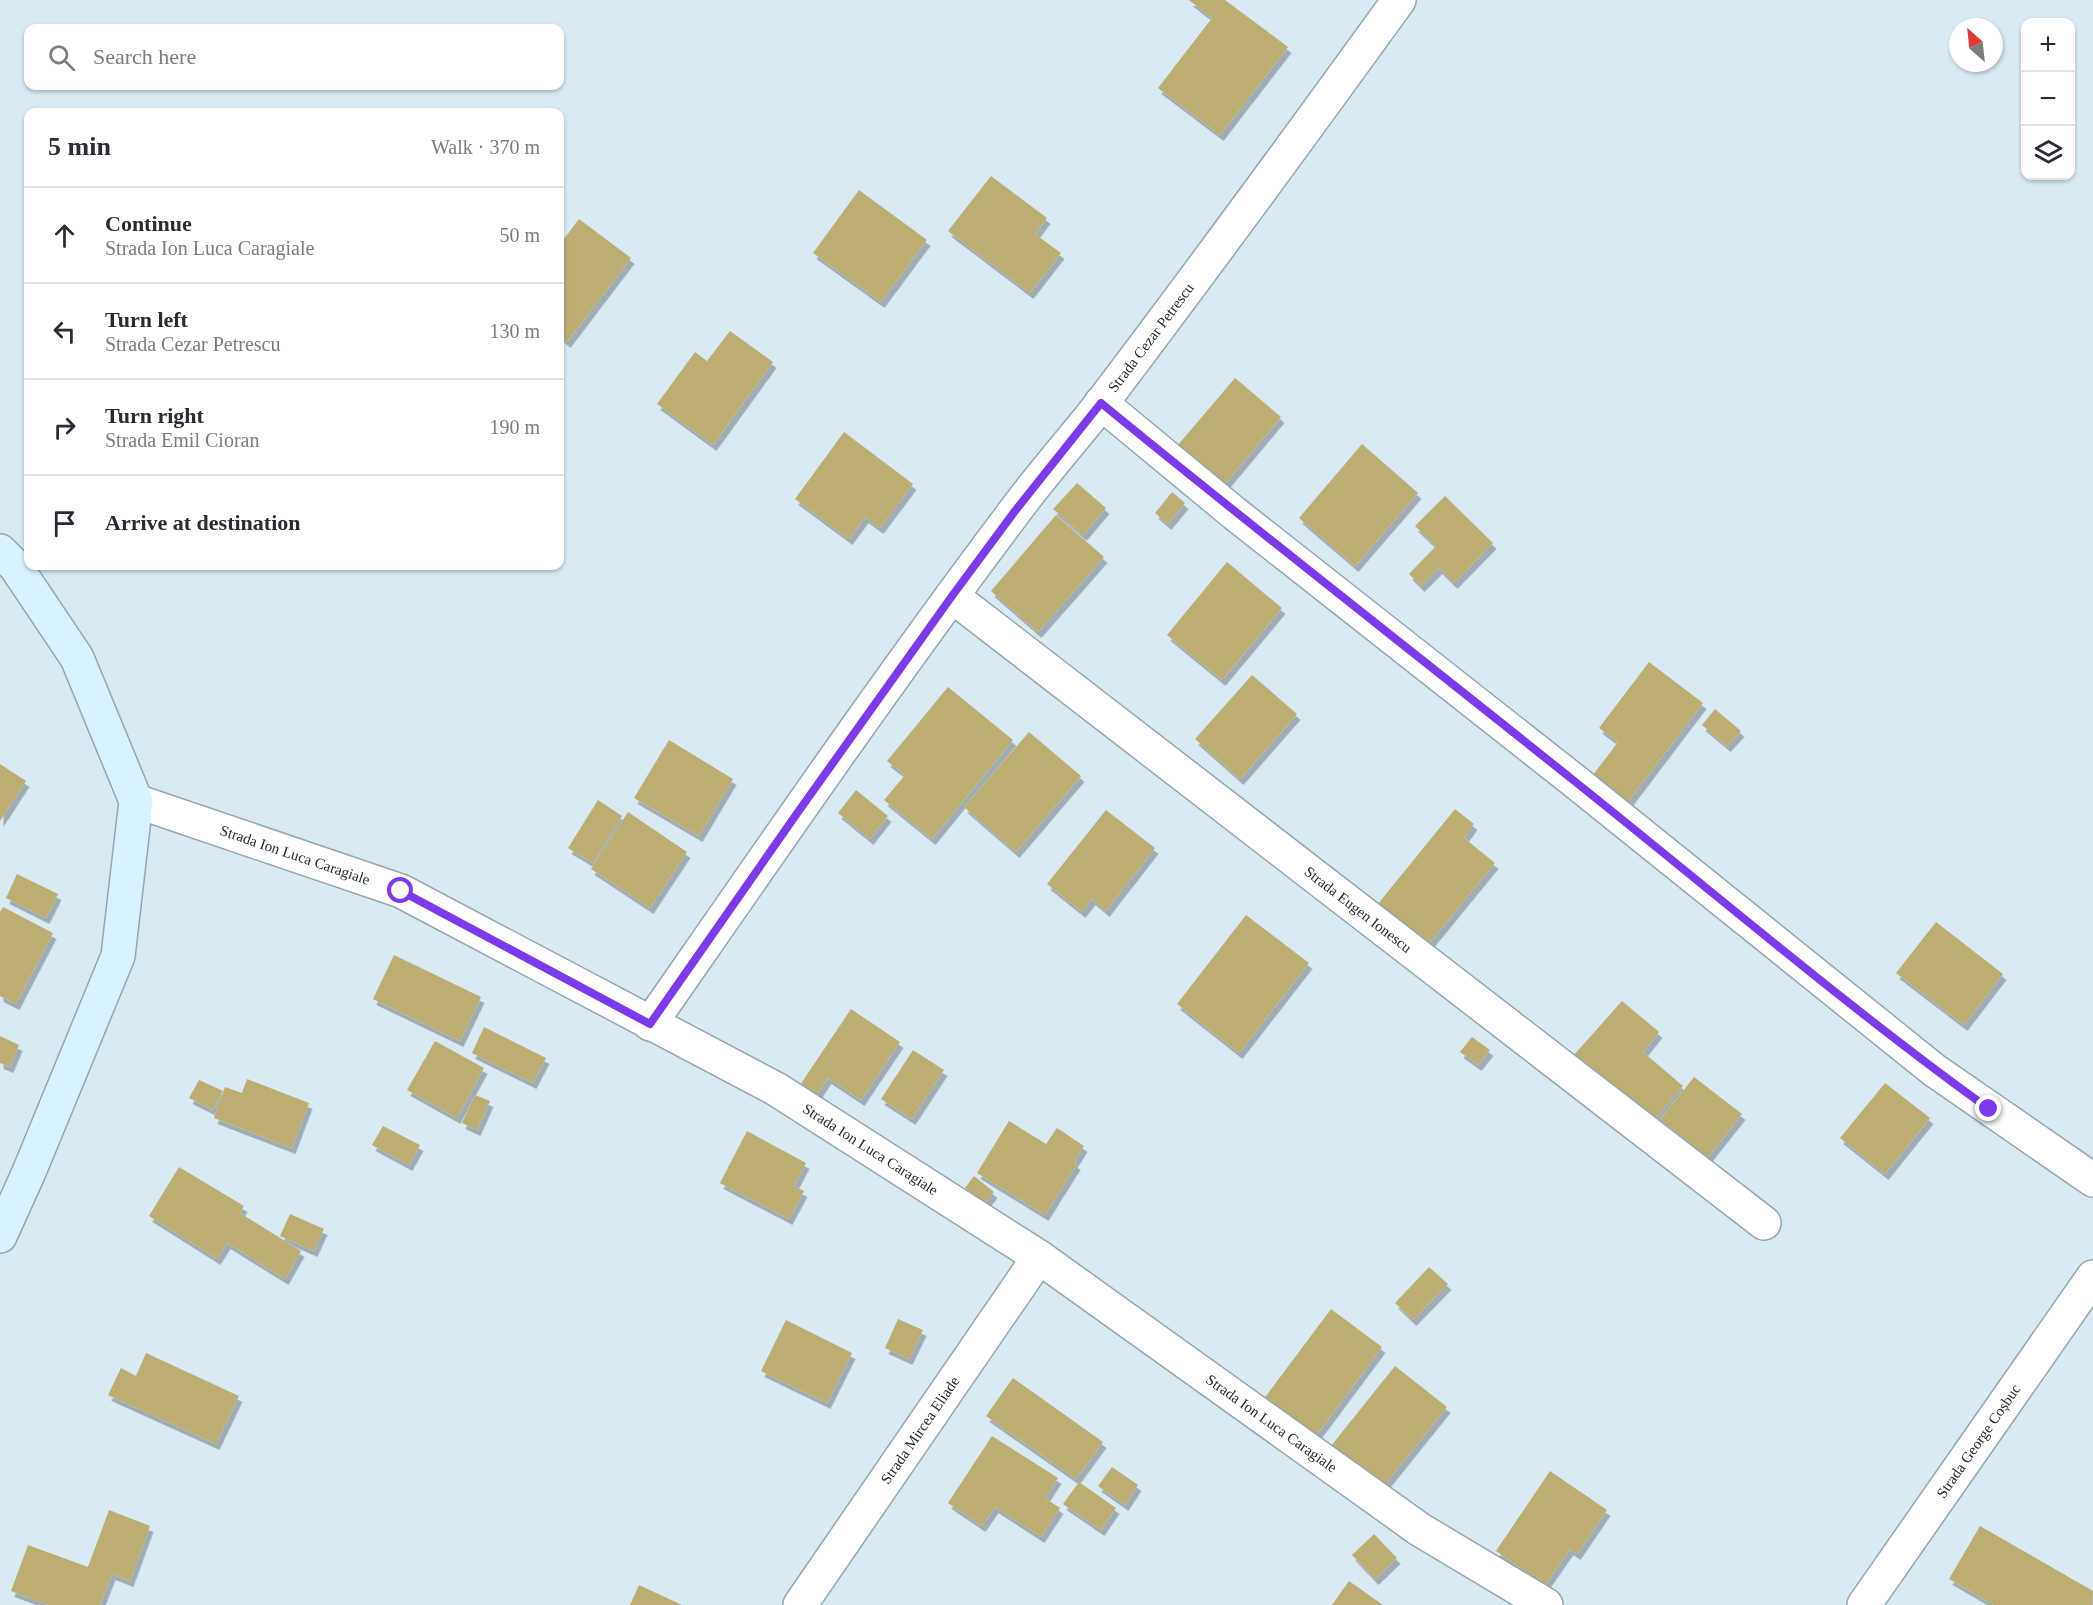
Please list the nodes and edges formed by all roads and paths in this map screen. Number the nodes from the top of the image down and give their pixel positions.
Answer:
1 (1399, 0) edge
2 (1101, 403) junction
3 (0, 551) edge
4 (952, 596) junction
5 (136, 801) junction
6 (650, 1024) junction
7 (2093, 1180) edge
8 (1764, 1223) dead end
9 (0, 1236) edge
10 (1040, 1257) junction
11 (2093, 1277) edge
12 (800, 1605) edge
13 (1546, 1605) edge
14 (1864, 1605) edge

1 - 2 street, Strada Cezar Petrescu
2 - 4 street, Strada Cezar Petrescu
2 - 7 street
3 - 5 main road
4 - 6 street, Strada Cezar Petrescu
4 - 8 street, Strada Eugen Ionescu
5 - 6 street, Strada Ion Luca Caragiale
5 - 9 main road
6 - 10 street, Strada Ion Luca Caragiale
10 - 12 street, Strada Mircea Eliade
10 - 13 street, Strada Ion Luca Caragiale
11 - 14 street, Strada George Coșbuc

